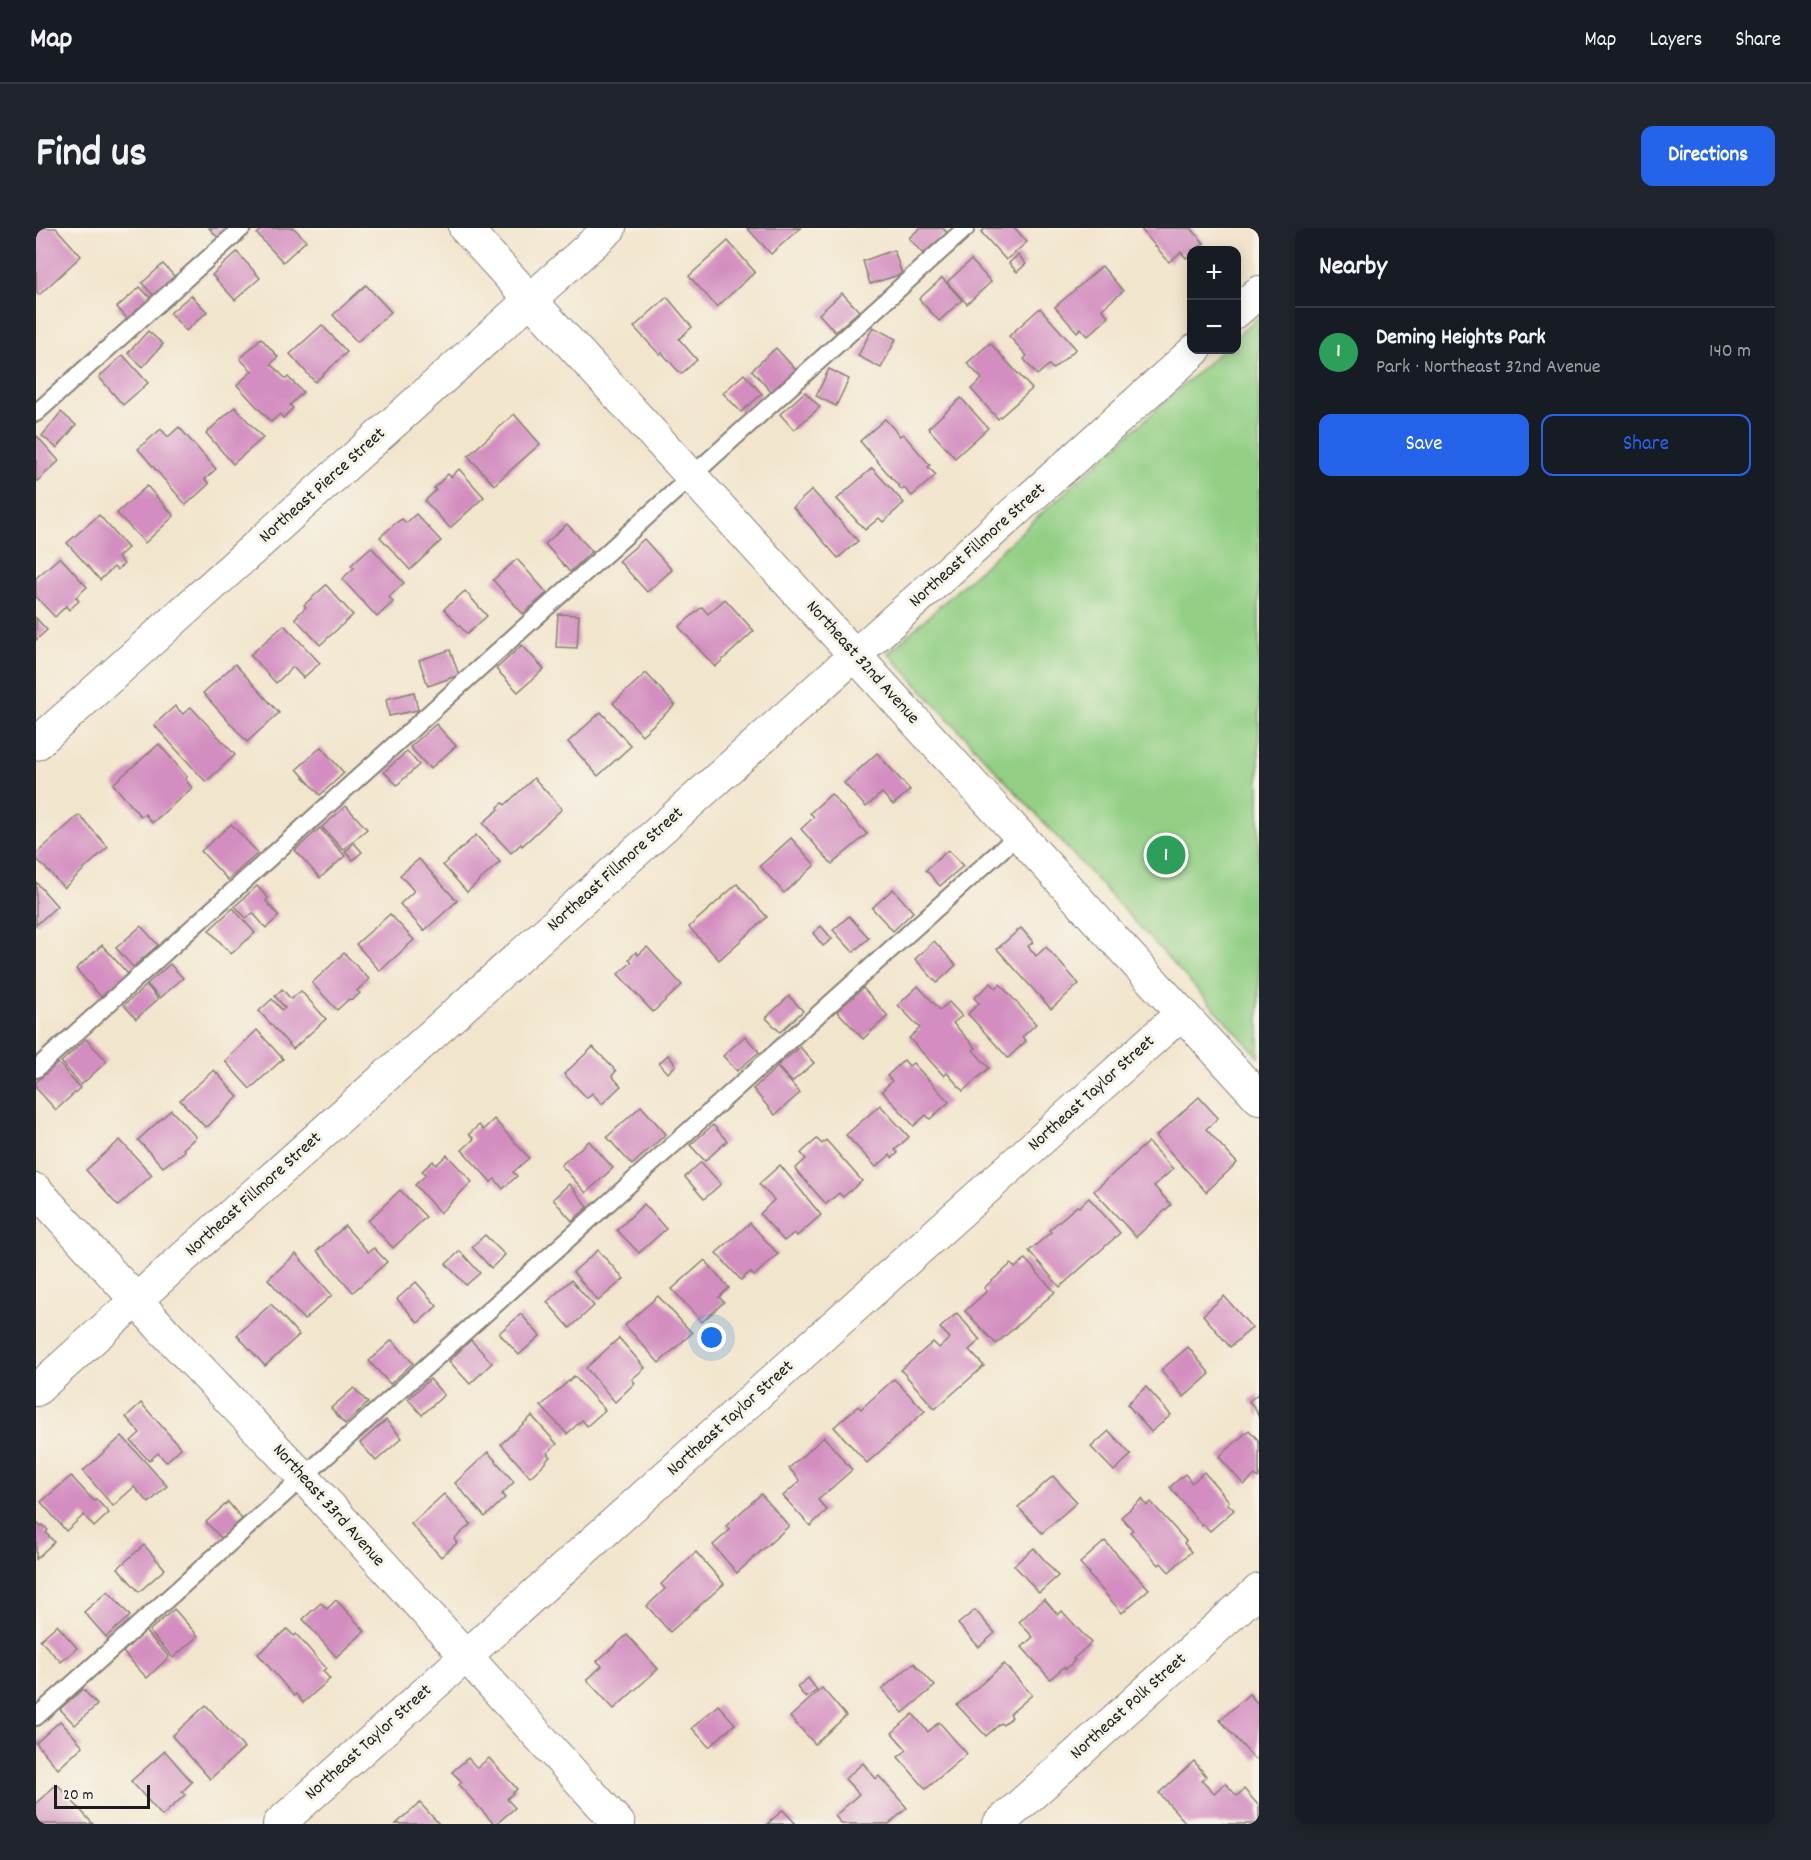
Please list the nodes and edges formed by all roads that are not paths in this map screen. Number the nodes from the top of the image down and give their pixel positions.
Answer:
1 (242, 228) edge
2 (465, 228) edge
3 (610, 228) edge
4 (966, 228) edge
5 (1259, 292) edge
6 (530, 300) junction
7 (1241, 308) edge
8 (1191, 354) edge
9 (36, 412) edge
10 (692, 476) junction
11 (856, 656) junction
12 (36, 744) edge
13 (1018, 835) junction
14 (1182, 1013) junction
15 (36, 1070) edge
16 (1259, 1098) edge
17 (36, 1190) edge
18 (137, 1300) junction
19 (36, 1390) edge
20 (304, 1478) junction
21 (1259, 1590) edge
22 (465, 1656) junction
23 (36, 1717) edge
24 (279, 1824) edge
25 (619, 1824) edge
26 (999, 1824) edge

1 - 9 lane
2 - 6 street, Northeast 32nd Avenue
3 - 6 street, Northeast Pierce Street
4 - 10 lane
5 - 7 street
6 - 10 street, Northeast 32nd Avenue
6 - 12 street, Northeast Pierce Street
8 - 11 street, Northeast Fillmore Street
10 - 11 street, Northeast 32nd Avenue
10 - 15 lane
11 - 13 street, Northeast 32nd Avenue
11 - 18 street, Northeast Fillmore Street
13 - 14 street, Northeast 32nd Avenue
13 - 20 lane
14 - 16 street, Northeast 32nd Avenue
14 - 22 street, Northeast Taylor Street
17 - 18 street, Northeast 33rd Avenue
18 - 19 street, Northeast Fillmore Street
18 - 20 street, Northeast 33rd Avenue
20 - 22 street, Northeast 33rd Avenue
20 - 23 lane
21 - 26 street, Northeast Polk Street
22 - 24 street, Northeast Taylor Street
22 - 25 street, Northeast 33rd Avenue

